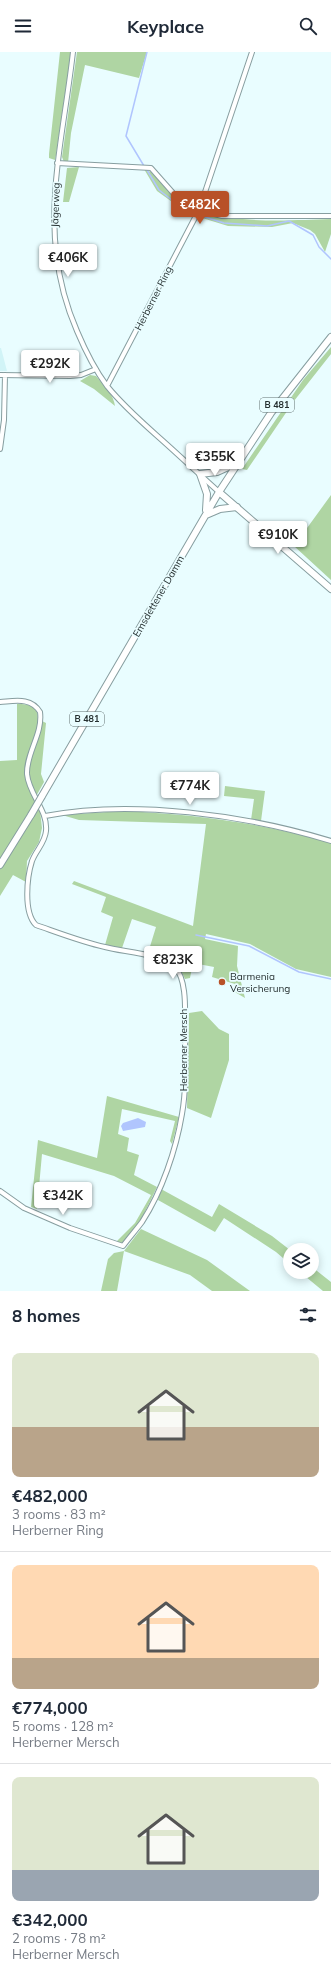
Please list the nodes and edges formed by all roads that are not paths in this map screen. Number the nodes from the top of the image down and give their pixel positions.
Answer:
1 (73, 52) edge
2 (252, 52) edge
3 (57, 163) junction
4 (199, 210) junction
5 (331, 216) edge
6 (331, 337) edge
7 (96, 369) junction
8 (0, 375) edge
9 (5, 375) junction
10 (107, 386) junction
11 (0, 449) edge
12 (238, 462) junction
13 (200, 474) junction
14 (219, 492) junction
15 (237, 507) junction
16 (205, 516) junction
17 (331, 589) edge
18 (0, 702) edge
19 (45, 816) junction
20 (331, 841) edge
21 (0, 865) edge
22 (0, 1191) edge

1 - 3 street, Jägerweg
2 - 4 street, Herberner Ring
3 - 4 street
3 - 7 street, Jägerweg
4 - 5 street
4 - 10 street, Herberner Ring
6 - 12 main road, Emsdettener Damm / B 481
7 - 9 street
7 - 10 street, Jägerweg
8 - 9 street
9 - 11 street
10 - 13 street, Jägerweg
12 - 13 main road
12 - 14 main road, Emsdettener Damm / B 481
13 - 14 street, Jägerweg
13 - 16 main road
14 - 15 main road
14 - 16 main road, Emsdettener Damm / B 481
15 - 16 main road
15 - 17 main road
16 - 21 main road, Emsdettener Damm / B 481, bridge
18 - 19 street, Herberner Mersch
19 - 20 street
19 - 22 street, Herberner Mersch

